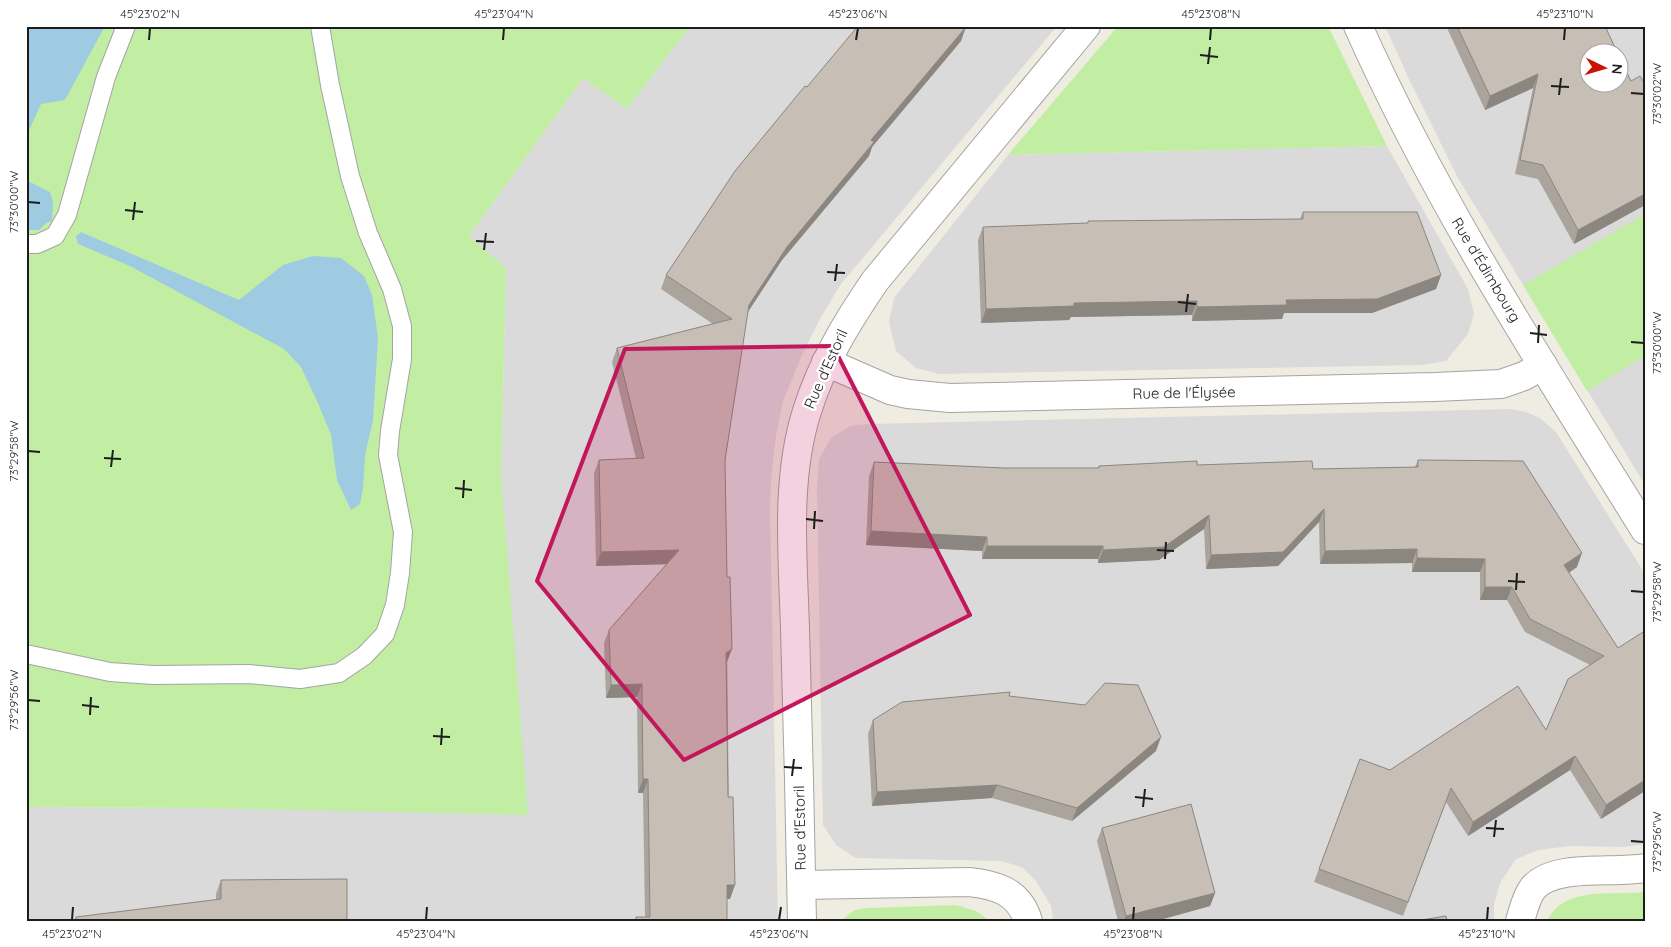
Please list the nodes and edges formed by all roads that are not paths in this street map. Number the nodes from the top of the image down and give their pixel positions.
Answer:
1 (126, 26) edge
2 (320, 26) edge
3 (1086, 26) edge
4 (1358, 26) edge
5 (26, 244) edge
6 (826, 362) junction
7 (1543, 365) junction
8 (1645, 530) edge
9 (26, 654) edge
10 (1645, 868) edge
11 (802, 885) junction
12 (802, 921) edge
13 (1028, 921) edge
14 (1520, 921) edge

1 - 5 lane
2 - 9 lane
3 - 6 street, Rue d'Estoril
4 - 7 street, Rue d'Édimbourg
6 - 7 street, Rue de l'Élysée
6 - 11 street, Rue d'Estoril
7 - 8 street, Rue d'Édimbourg
10 - 14 street
11 - 12 street, Rue d'Estoril
11 - 13 street, Rue d'Estoril

